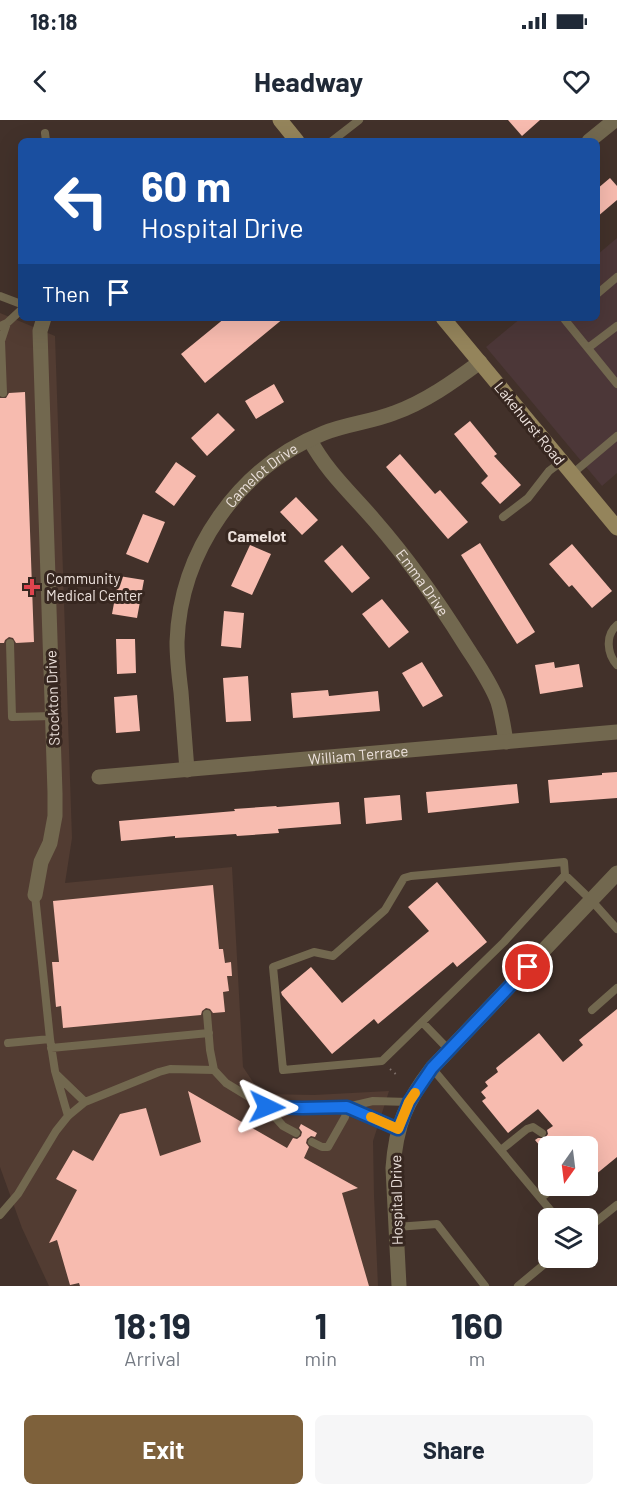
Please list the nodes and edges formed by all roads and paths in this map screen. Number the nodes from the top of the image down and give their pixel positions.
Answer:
1 (280, 120) edge
2 (359, 120) edge
3 (615, 120) edge
4 (295, 138) edge
5 (336, 138) edge
6 (593, 138) edge
7 (617, 277) edge
8 (600, 291) edge
9 (0, 296) edge
10 (18, 303) edge
11 (18, 312) edge
12 (43, 321) edge
13 (446, 321) edge
14 (566, 321) edge
15 (4, 324) edge
16 (617, 326) edge
17 (588, 348) junction
18 (480, 362) junction
19 (617, 384) edge
20 (3, 393) dead end
21 (617, 436) edge
22 (310, 440) junction
23 (561, 462) junction
24 (572, 474) junction
25 (502, 517) dead end
26 (617, 528) edge
27 (617, 625) edge
28 (10, 643) dead end
29 (617, 665) edge
30 (53, 716) junction
31 (617, 732) edge
32 (506, 742) junction
33 (187, 770) junction
34 (99, 777) dead end
35 (617, 873) edge
36 (565, 875) junction
37 (35, 895) joint
38 (591, 900) junction
39 (617, 929) edge
40 (617, 988) edge
41 (592, 1010) dead end
42 (207, 1014) dead end
43 (422, 1022) junction
44 (209, 1033) junction
45 (8, 1043) dead end
46 (50, 1044) junction
47 (449, 1050) junction
48 (432, 1068) junction
49 (214, 1070) junction
50 (56, 1074) junction
51 (85, 1102) junction
52 (409, 1102) junction
53 (267, 1107) junction
54 (347, 1107) junction
55 (68, 1116) junction
56 (398, 1129) junction
57 (542, 1132) dead end
58 (296, 1133) dead end
59 (312, 1142) dead end
60 (501, 1150) junction
61 (543, 1196) edge
62 (541, 1198) junction
63 (617, 1205) edge
64 (549, 1208) edge
65 (0, 1215) edge
66 (598, 1220) edge
67 (396, 1227) junction
68 (540, 1268) edge
69 (399, 1286) edge
70 (485, 1286) edge
71 (518, 1286) edge

1 - 4 main road
2 - 5 lane
3 - 6 street
7 - 8 lane
9 - 10 lane
11 - 15 lane
12 - 30 street, Stockton Drive
13 - 18 main road, Lakehurst Road
14 - 17 lane
15 - 20 lane
16 - 17 lane
17 - 19 lane
18 - 22 street, Camelot Drive
18 - 23 main road, Lakehurst Road
21 - 24 lane
22 - 32 street, Emma Drive
22 - 33 street, Camelot Drive
23 - 24 main road, Lakehurst Road
23 - 25 lane
24 - 26 main road, Lakehurst Road
27 - 29 lane
28 - 30 lane
30 - 37 street, Stockton Drive
31 - 32 street, William Terrace
32 - 33 street, William Terrace
33 - 34 street, William Terrace
35 - 38 street, Hospital Drive
36 - 38 lane
36 - 43 lane
36 - 43 lane
37 - 46 lane, Stockton Drive
38 - 39 lane
38 - 47 street, Hospital Drive
40 - 41 lane
42 - 44 lane
43 - 47 lane
44 - 46 lane
44 - 49 lane
45 - 46 lane
46 - 50 lane, Stockton Drive
47 - 48 street, Hospital Drive
48 - 52 street, Hospital Drive
48 - 60 lane
49 - 51 lane
49 - 53 lane
50 - 51 lane
50 - 55 lane, Stockton Drive
51 - 55 lane
52 - 54 lane
52 - 56 street, Hospital Drive
53 - 54 lane
53 - 58 lane
54 - 56 lane
54 - 59 lane
55 - 65 lane
56 - 67 street, Hospital Drive
57 - 60 lane
60 - 62 lane
61 - 62 lane
62 - 64 lane
63 - 66 lane
67 - 69 street, Hospital Drive
67 - 70 lane
68 - 71 lane

